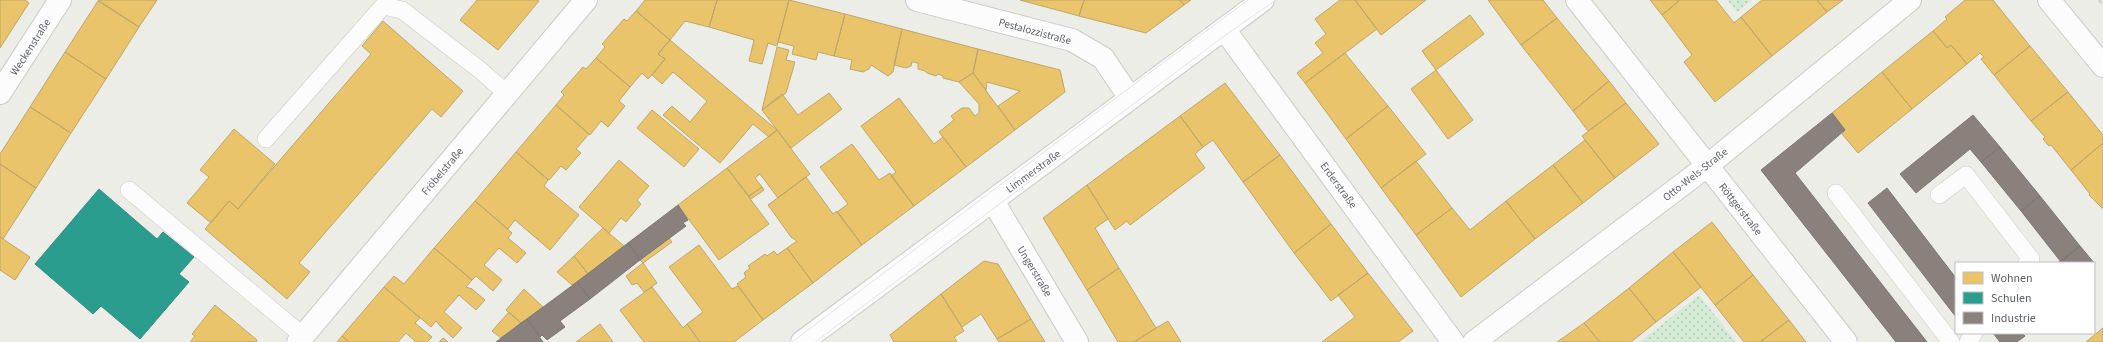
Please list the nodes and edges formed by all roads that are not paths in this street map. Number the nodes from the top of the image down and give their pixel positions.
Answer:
1 (60, 0) edge
2 (586, 0) edge
3 (917, 0) edge
4 (1263, 0) edge
5 (1576, 0) edge
6 (1910, 0) edge
7 (2048, 0) edge
8 (1224, 29) junction
9 (2103, 66) edge
10 (0, 93) edge
11 (507, 94) junction
12 (1130, 98) junction
13 (266, 139) dead end
14 (1707, 166) junction
15 (129, 190) dead end
16 (1836, 193) dead end
17 (1939, 195) dead end
18 (993, 200) junction
19 (2028, 262) edge
20 (301, 339) edge
21 (802, 342) edge
22 (1077, 342) edge
23 (1454, 342) edge
24 (1474, 342) edge
25 (1846, 342) edge
26 (1950, 342) edge

1 - 10 street, Weckenstraße
2 - 11 street, Fröbelstraße
3 - 12 street, Pestalozzistraße
4 - 8 street, Limmerstraße
5 - 14 street, Röttgerstraße
6 - 14 street, Otto-Wels-Straße
7 - 9 street
8 - 12 street, Limmerstraße
8 - 23 street, Erderstraße
11 - 13 lane
11 - 20 street, Fröbelstraße
12 - 18 street, Limmerstraße
14 - 24 street, Otto-Wels-Straße
14 - 25 street, Röttgerstraße
15 - 20 lane
16 - 26 lane
17 - 19 lane
18 - 21 street, Limmerstraße
18 - 22 street, Ungerstraße

